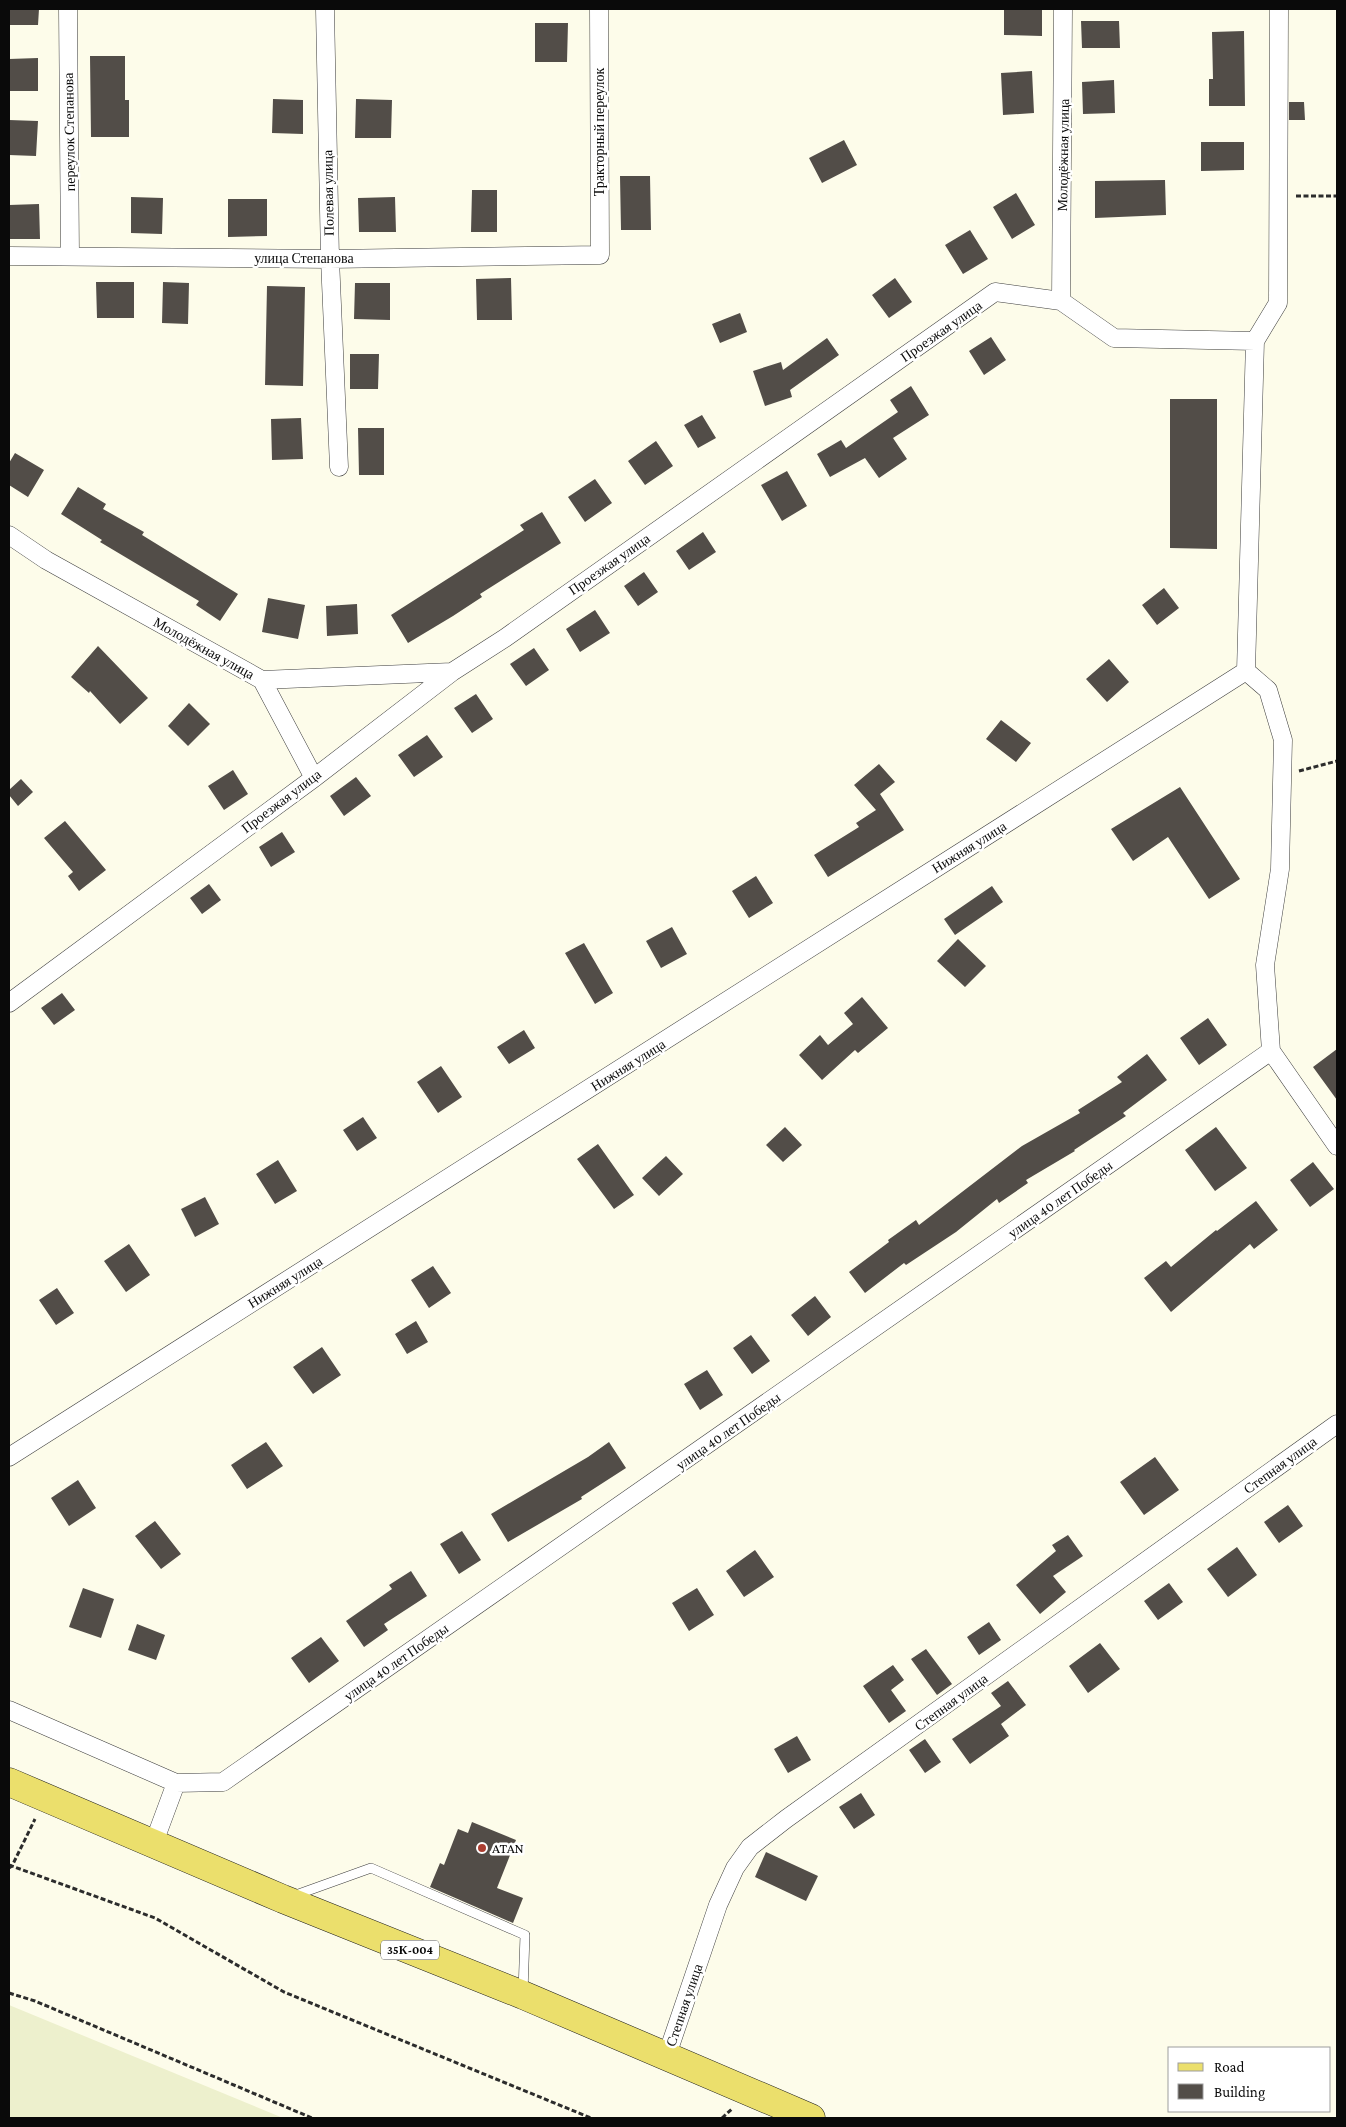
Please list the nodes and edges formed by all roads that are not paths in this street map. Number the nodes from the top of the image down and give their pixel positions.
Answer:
1 (68, 9) edge
2 (325, 9) edge
3 (599, 9) edge
4 (1063, 9) edge
5 (1280, 9) edge
6 (600, 255) joint
7 (9, 256) edge
8 (70, 256) junction
9 (330, 259) junction
10 (1061, 300) junction
11 (1255, 341) junction
12 (339, 467) dead end
13 (9, 536) edge
14 (1246, 671) junction
15 (452, 672) junction
16 (262, 680) junction
17 (314, 778) junction
18 (9, 1003) edge
19 (1271, 1051) junction
20 (1337, 1146) edge
21 (1337, 1424) edge
22 (9, 1457) edge
23 (9, 1710) edge
24 (9, 1782) edge
25 (176, 1783) junction
26 (153, 1845) junction
27 (283, 1899) junction
28 (523, 1995) junction
29 (666, 2058) junction
30 (811, 2118) edge

1 - 8 street, переулок Степанова
2 - 9 street, Полевая улица
3 - 6 street, Тракторный переулок
4 - 10 street, Молодёжная улица
5 - 11 street
6 - 9 street, улица Степанова
7 - 8 street, улица Степанова
8 - 9 street, улица Степанова
9 - 12 street, Полевая улица
10 - 11 street, Проезжая улица
10 - 15 street, Проезжая улица
11 - 14 street
13 - 16 street, Молодёжная улица
14 - 19 street
14 - 22 street, Нижняя улица
15 - 16 street, Молодёжная улица
15 - 17 street, Проезжая улица
16 - 17 street
17 - 18 street, Проезжая улица
19 - 20 street
19 - 25 street, улица 40 лет Победы
21 - 29 street, Степная улица
23 - 25 street
24 - 26 main road, 35К-004
25 - 26 street
26 - 27 main road, 35К-004
27 - 28 main road, 35К-004
27 - 28 lane
28 - 29 main road, 35К-004
29 - 30 main road, 35К-004

